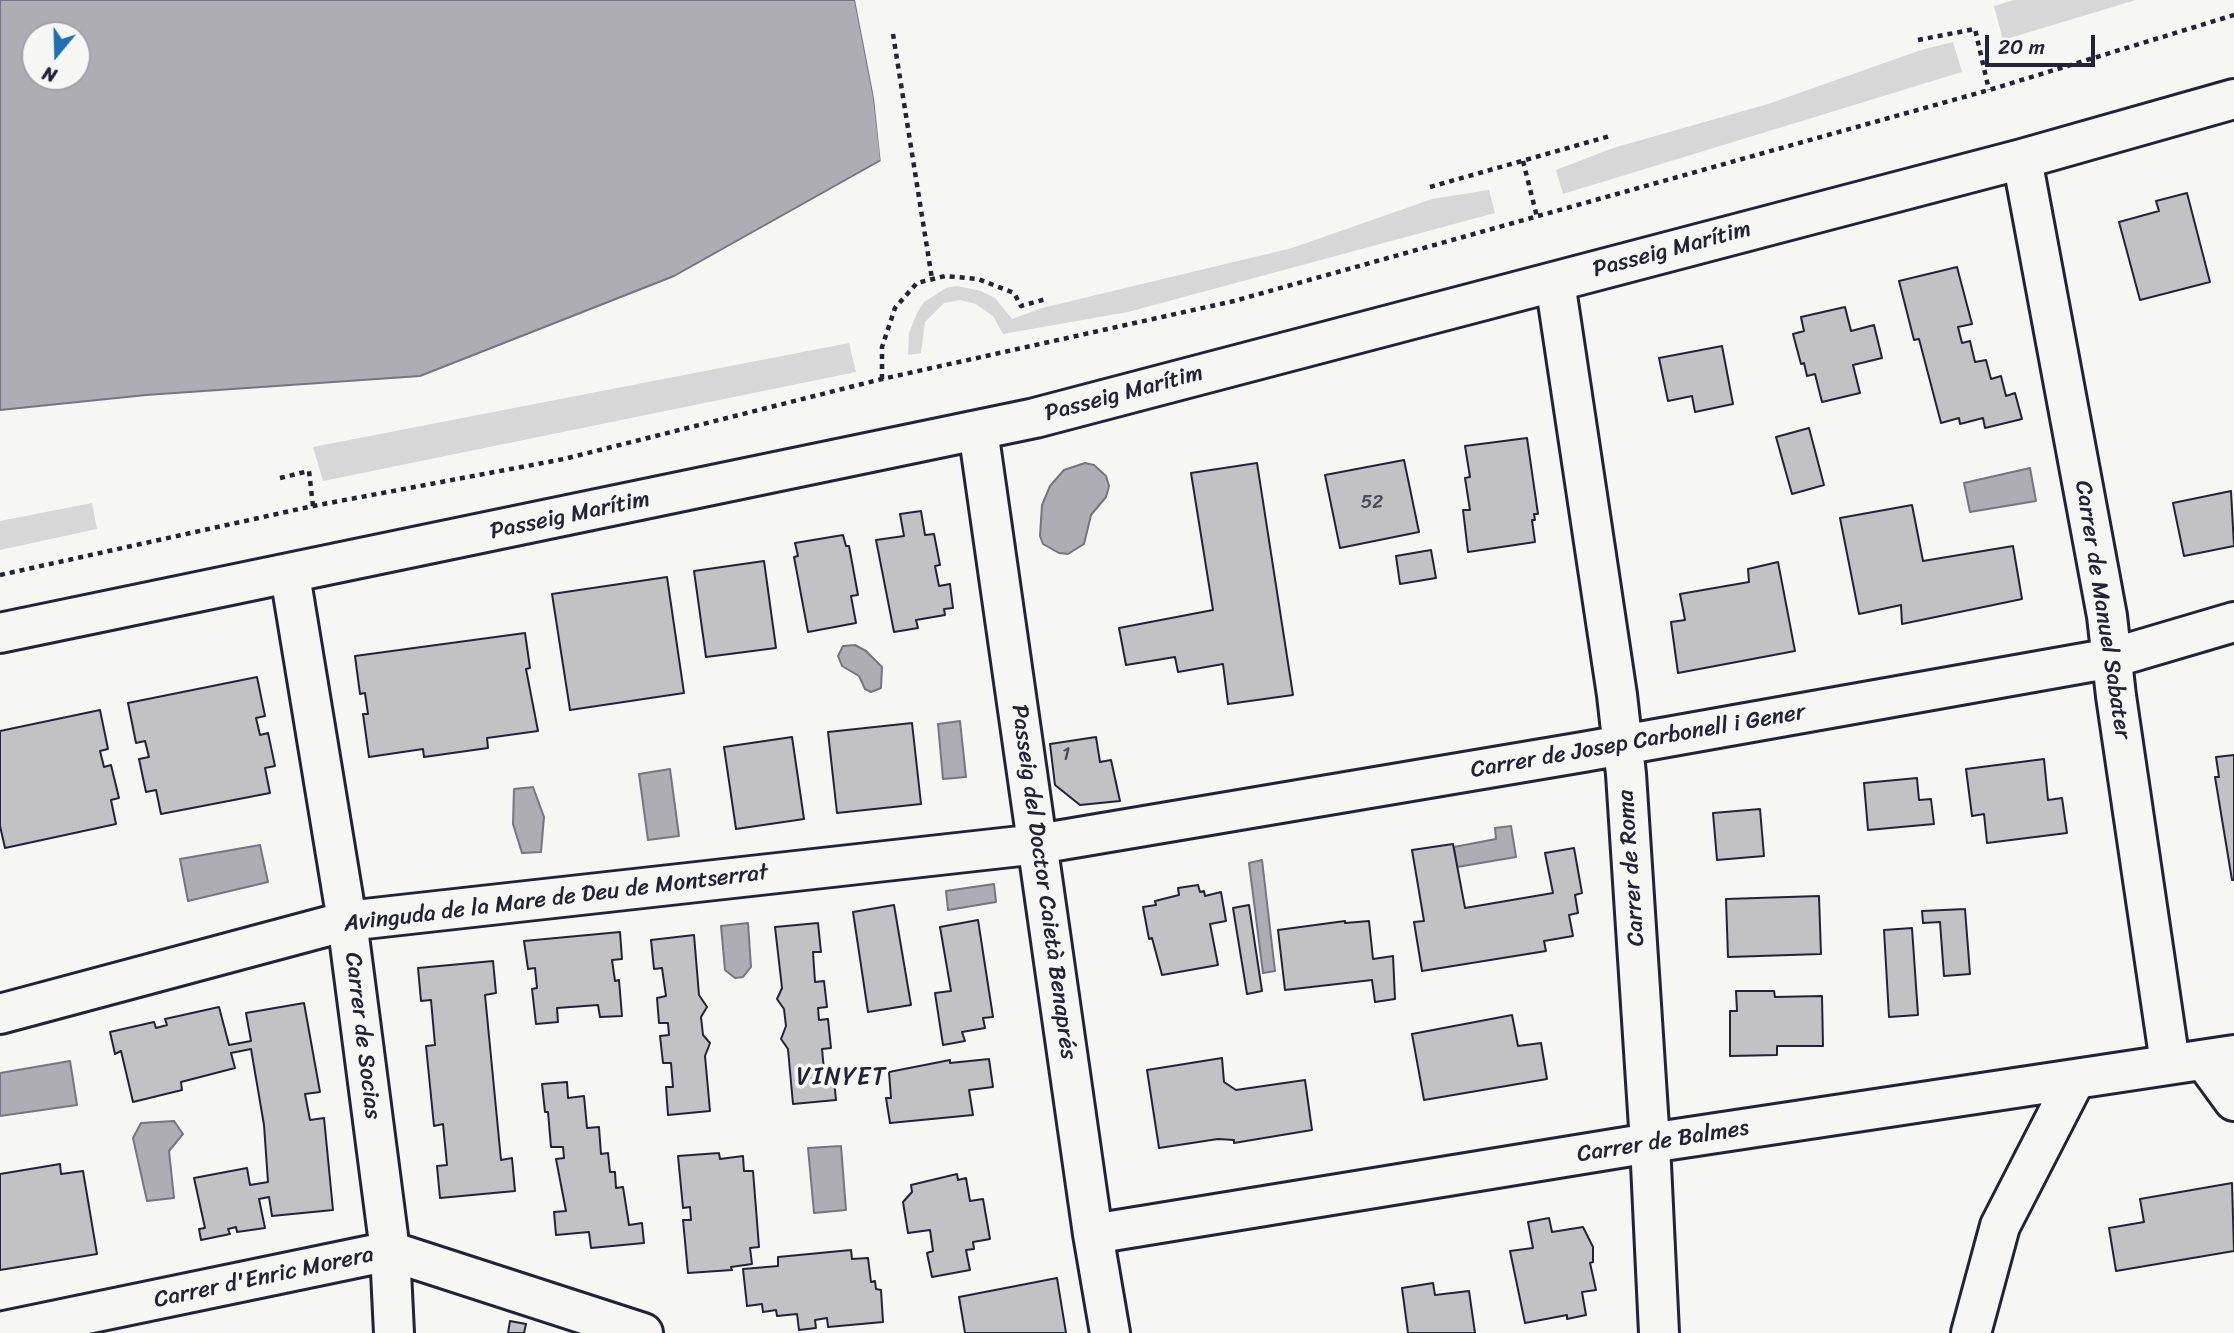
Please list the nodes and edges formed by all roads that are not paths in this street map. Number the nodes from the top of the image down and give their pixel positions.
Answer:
1 (2234, 99) edge
2 (2022, 159) junction
3 (1555, 282) junction
4 (978, 430) junction
5 (290, 575) junction
6 (2234, 622) edge
7 (0, 633) edge
8 (2112, 658) junction
9 (1622, 745) junction
10 (1038, 844) junction
11 (347, 921) junction
12 (0, 1014) edge
13 (2203, 1059) edge
14 (2075, 1080) junction
15 (2234, 1101) edge
16 (1650, 1143) junction
17 (1093, 1234) junction
18 (390, 1251) junction
19 (0, 1332) edge
20 (394, 1333) edge
21 (643, 1333) edge
22 (1110, 1333) edge
23 (1659, 1333) edge
24 (1971, 1333) edge

1 - 2 street, Passeig Marítim
2 - 3 street, Passeig Marítim
2 - 8 street, Carrer de Manuel Sabater
3 - 4 street, Passeig Marítim
3 - 9 street, Carrer de Roma
4 - 5 street, Passeig Marítim
4 - 10 street, Passeig del Doctor Caietà Benaprés
5 - 7 street, Passeig Marítim
5 - 11 street, Carrer de Socias
6 - 8 street, Carrer de Josep Carbonell i Gener
8 - 9 street, Carrer de Josep Carbonell i Gener
8 - 13 street, Carrer de Manuel Sabater
9 - 10 street, Carrer de Josep Carbonell i Gener
9 - 16 street, Carrer de Roma
10 - 11 street, Avinguda de la Mare de Deu de Montserrat
10 - 17 street, Passeig del Doctor Caietà Benaprés
11 - 12 street, Avinguda de la Mare de Deu de Montserrat
11 - 18 street, Carrer de Socias
13 - 14 street, Carrer de Balmes
13 - 15 street
14 - 16 street, Carrer de Balmes
14 - 24 street
16 - 17 street, Carrer de Balmes
16 - 23 street, Carrer de Roma
17 - 22 street, Passeig del Doctor Caietà Benaprés
18 - 19 street, Carrer d'Enric Morera
18 - 20 street, Carrer de Socias
18 - 21 street, Carrer d'Enric Morera

